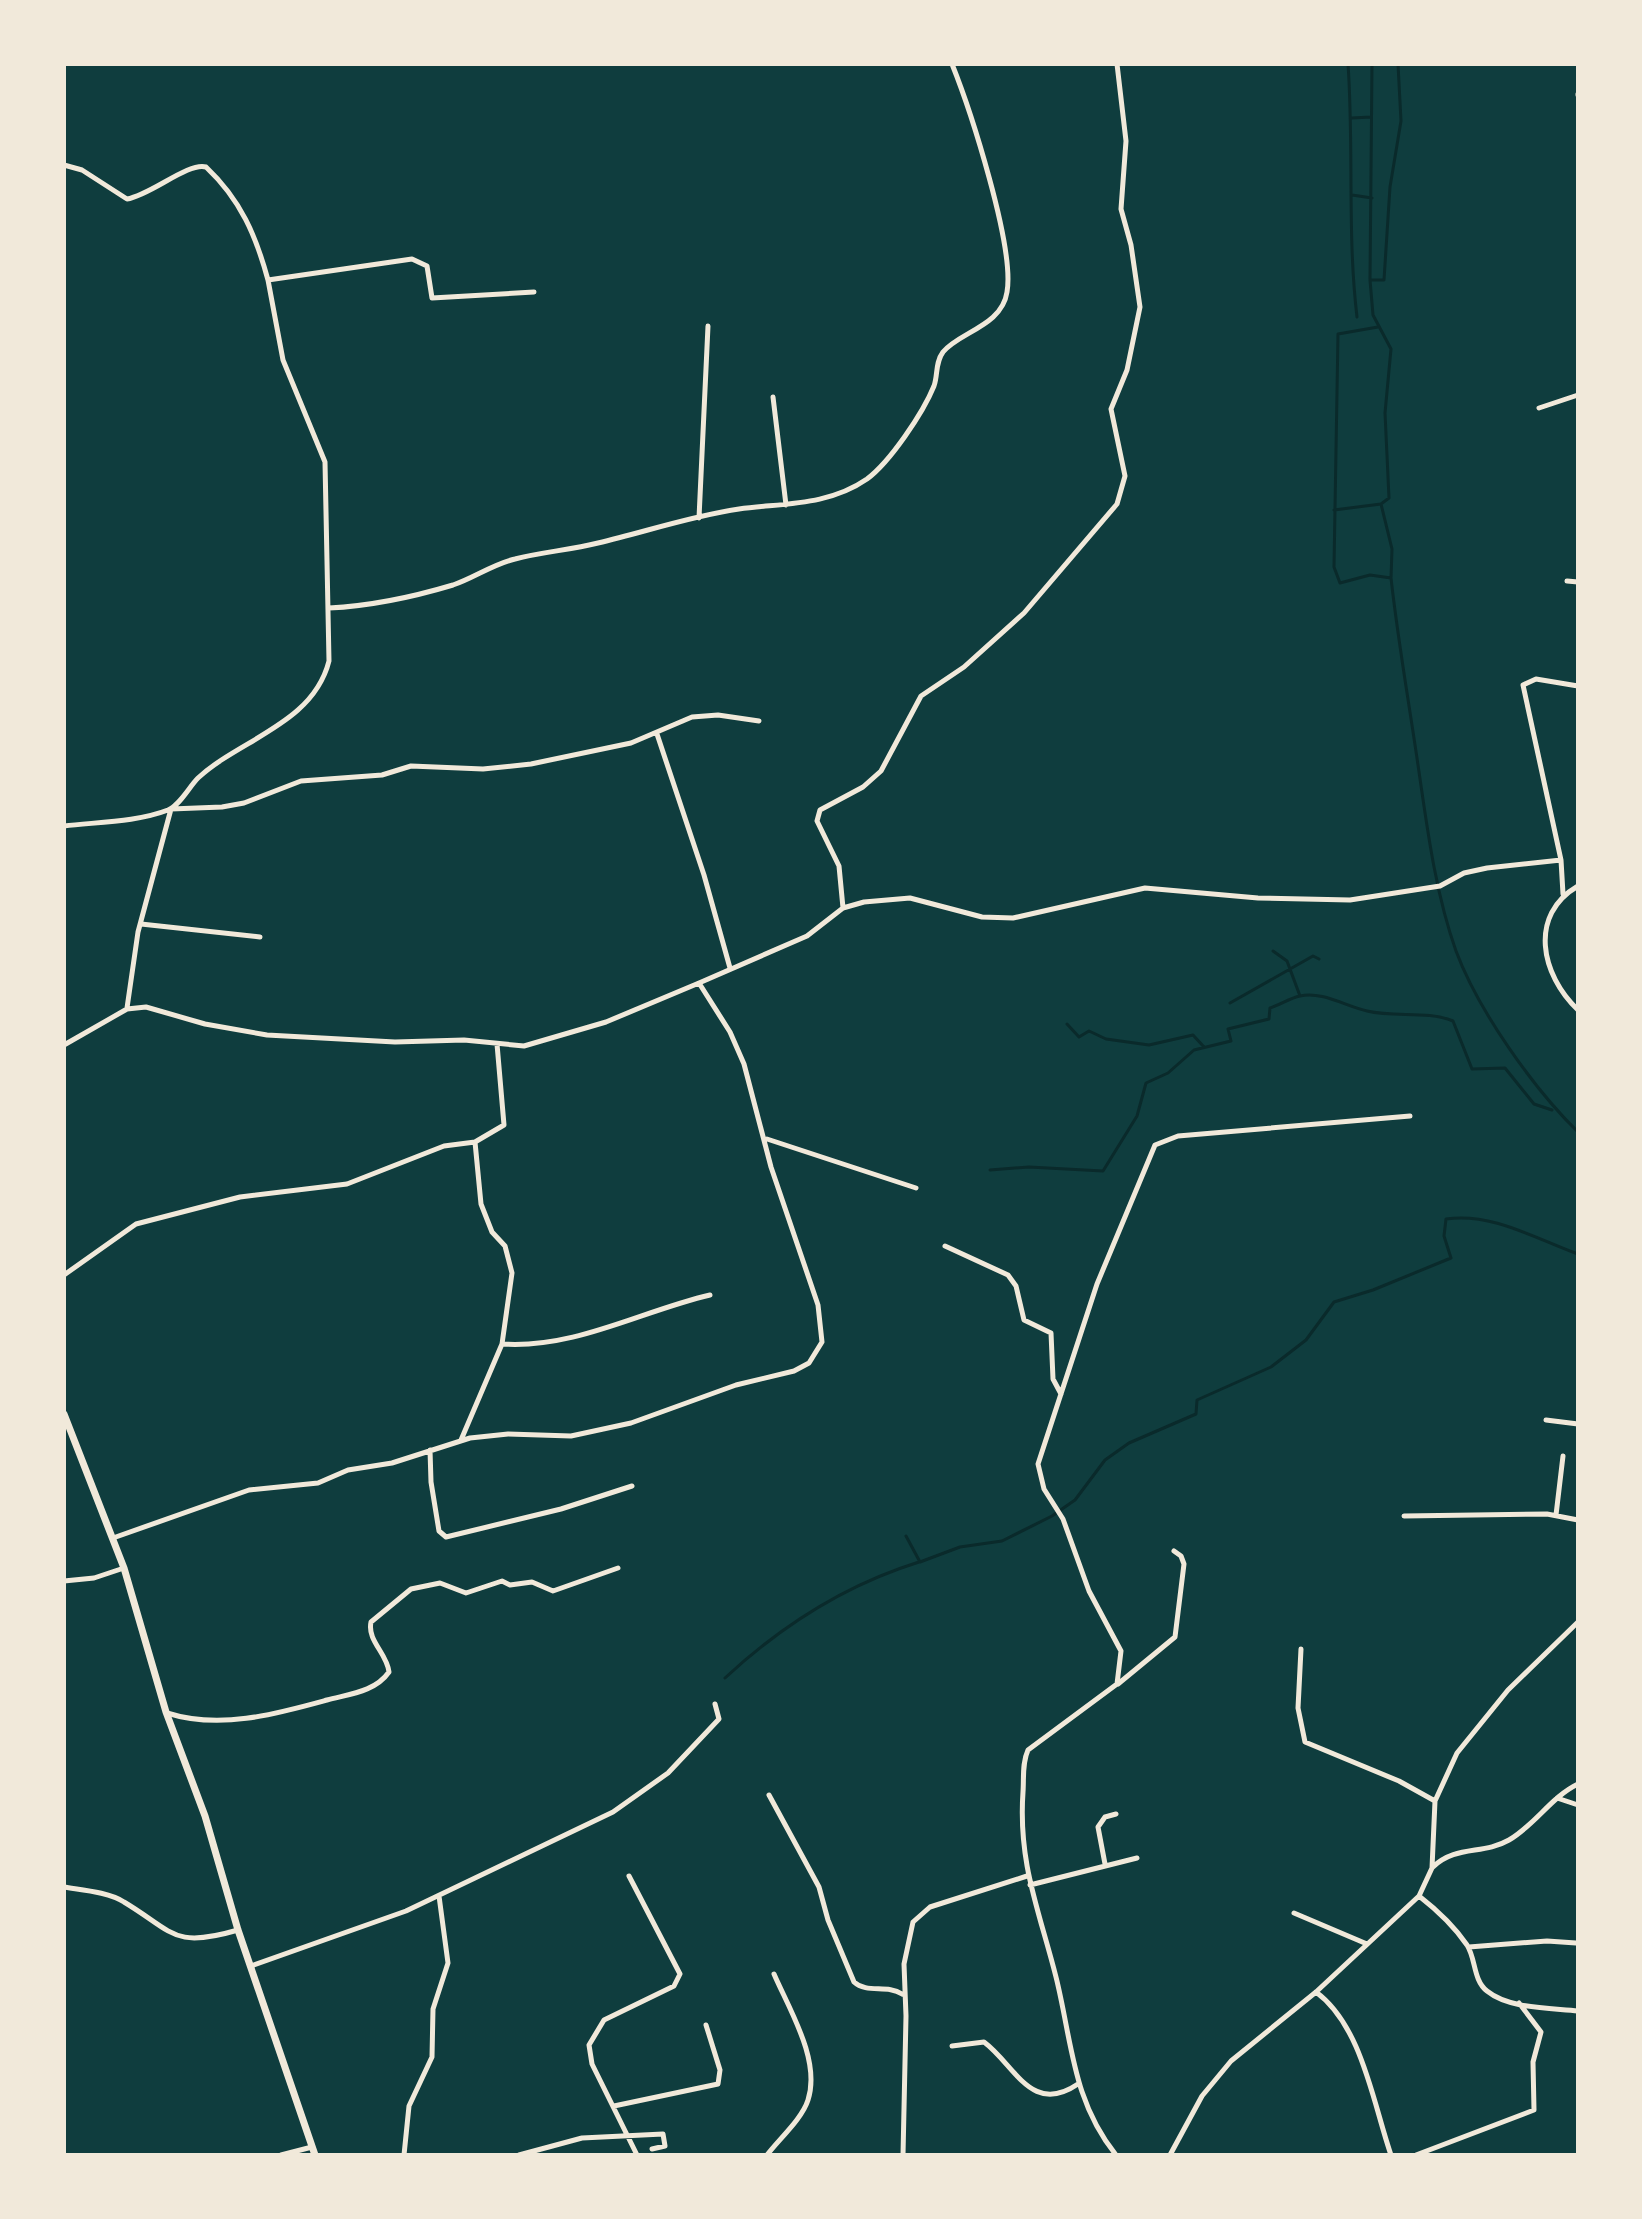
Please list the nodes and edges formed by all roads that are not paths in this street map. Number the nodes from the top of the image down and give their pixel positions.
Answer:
1 (952, 64) edge
2 (1117, 64) edge
3 (64, 165) edge
4 (268, 280) junction
5 (534, 292) dead end
6 (708, 326) dead end
7 (1578, 395) edge
8 (773, 397) dead end
9 (1539, 408) dead end
10 (786, 505) junction
11 (699, 518) junction
12 (1567, 581) dead end
13 (1578, 582) edge
14 (329, 608) junction
15 (1578, 686) edge
16 (759, 721) dead end
17 (657, 734) junction
18 (171, 809) junction
19 (64, 826) edge
20 (1561, 860) junction
21 (1578, 886) edge
22 (1563, 894) junction
23 (843, 908) junction
24 (141, 924) junction
25 (260, 937) dead end
26 (730, 968) junction
27 (699, 983) junction
28 (127, 1009) junction
29 (1578, 1010) edge
30 (497, 1044) junction
31 (64, 1045) edge
32 (1410, 1116) dead end
33 (766, 1138) junction
34 (475, 1142) junction
35 (916, 1188) dead end
36 (945, 1246) dead end
37 (64, 1275) edge
38 (710, 1295) dead end
39 (502, 1344) junction
40 (1061, 1395) junction
41 (64, 1414) edge
42 (1546, 1420) dead end
43 (1578, 1424) edge
44 (461, 1441) junction
45 (430, 1450) junction
46 (1563, 1456) dead end
47 (632, 1486) dead end
48 (1556, 1515) junction
49 (1404, 1516) dead end
50 (1578, 1520) edge
51 (113, 1538) junction
52 (1174, 1551) dead end
53 (124, 1568) junction
54 (618, 1568) dead end
55 (64, 1581) edge
56 (1578, 1622) edge
57 (1301, 1649) dead end
58 (1117, 1684) junction
59 (715, 1704) dead end
60 (166, 1712) junction
61 (1578, 1784) edge
62 (769, 1795) dead end
63 (1557, 1798) junction
64 (1435, 1801) junction
65 (1578, 1805) edge
66 (1116, 1814) dead end
67 (1137, 1858) dead end
68 (1105, 1864) junction
69 (1432, 1868) junction
70 (629, 1876) dead end
71 (1027, 1876) junction
72 (1030, 1885) junction
73 (64, 1887) edge
74 (439, 1896) junction
75 (1419, 1896) junction
76 (1294, 1913) dead end
77 (238, 1930) junction
78 (1576, 1943) edge
79 (1367, 1944) junction
80 (1469, 1947) junction
81 (251, 1966) junction
82 (774, 1974) dead end
83 (1316, 1992) junction
84 (903, 1994) junction
85 (1519, 2003) junction
86 (1578, 2011) edge
87 (706, 2025) dead end
88 (952, 2046) dead end
89 (1078, 2084) junction
90 (614, 2106) junction
91 (626, 2135) junction
92 (652, 2149) dead end
93 (313, 2151) edge
94 (281, 2155) edge
95 (404, 2155) edge
96 (519, 2155) edge
97 (637, 2155) edge
98 (767, 2155) edge
99 (903, 2155) edge
100 (1116, 2155) edge
101 (1170, 2155) edge
102 (1391, 2155) edge
103 (1416, 2155) edge

1 - 10 street
2 - 23 street
3 - 4 street
4 - 5 street
4 - 14 street
6 - 11 street
7 - 9 street
8 - 10 street
10 - 11 street
11 - 14 street
12 - 13 street
14 - 18 street
15 - 20 street
16 - 17 street
17 - 18 street
17 - 26 street
18 - 19 street
18 - 24 street
20 - 22 street
20 - 23 street
21 - 22 street
22 - 29 street
23 - 26 street
24 - 25 street
24 - 28 street
26 - 27 street
27 - 30 street
27 - 33 street
28 - 30 street
28 - 31 street
30 - 34 street
32 - 40 street
33 - 35 street
33 - 44 street
34 - 37 street
34 - 39 street
36 - 40 street
38 - 39 street
39 - 44 street
40 - 58 street
41 - 51 main road
42 - 43 street
44 - 45 street
45 - 47 street
45 - 51 street
46 - 48 street
48 - 49 street
48 - 50 street
51 - 53 main road
52 - 58 street
53 - 55 street
53 - 60 main road
54 - 60 street
56 - 64 street
57 - 64 street
58 - 71 street
59 - 74 street
60 - 77 main road
61 - 63 street
62 - 84 street
63 - 65 street
63 - 69 street
64 - 69 street
66 - 68 street
67 - 68 street
68 - 72 street
69 - 75 street
70 - 90 street
71 - 72 street
71 - 84 street
72 - 89 street
73 - 77 street
74 - 81 street
74 - 95 street
75 - 79 street
75 - 80 street
76 - 79 street
77 - 81 main road
78 - 80 street
79 - 83 street
80 - 85 street
81 - 93 main road
82 - 98 street
83 - 101 street
83 - 102 street
84 - 99 street
85 - 86 street
85 - 103 street
87 - 90 street
88 - 89 street
89 - 100 street
90 - 91 street
91 - 92 street
91 - 96 street
91 - 97 street
93 - 94 street

